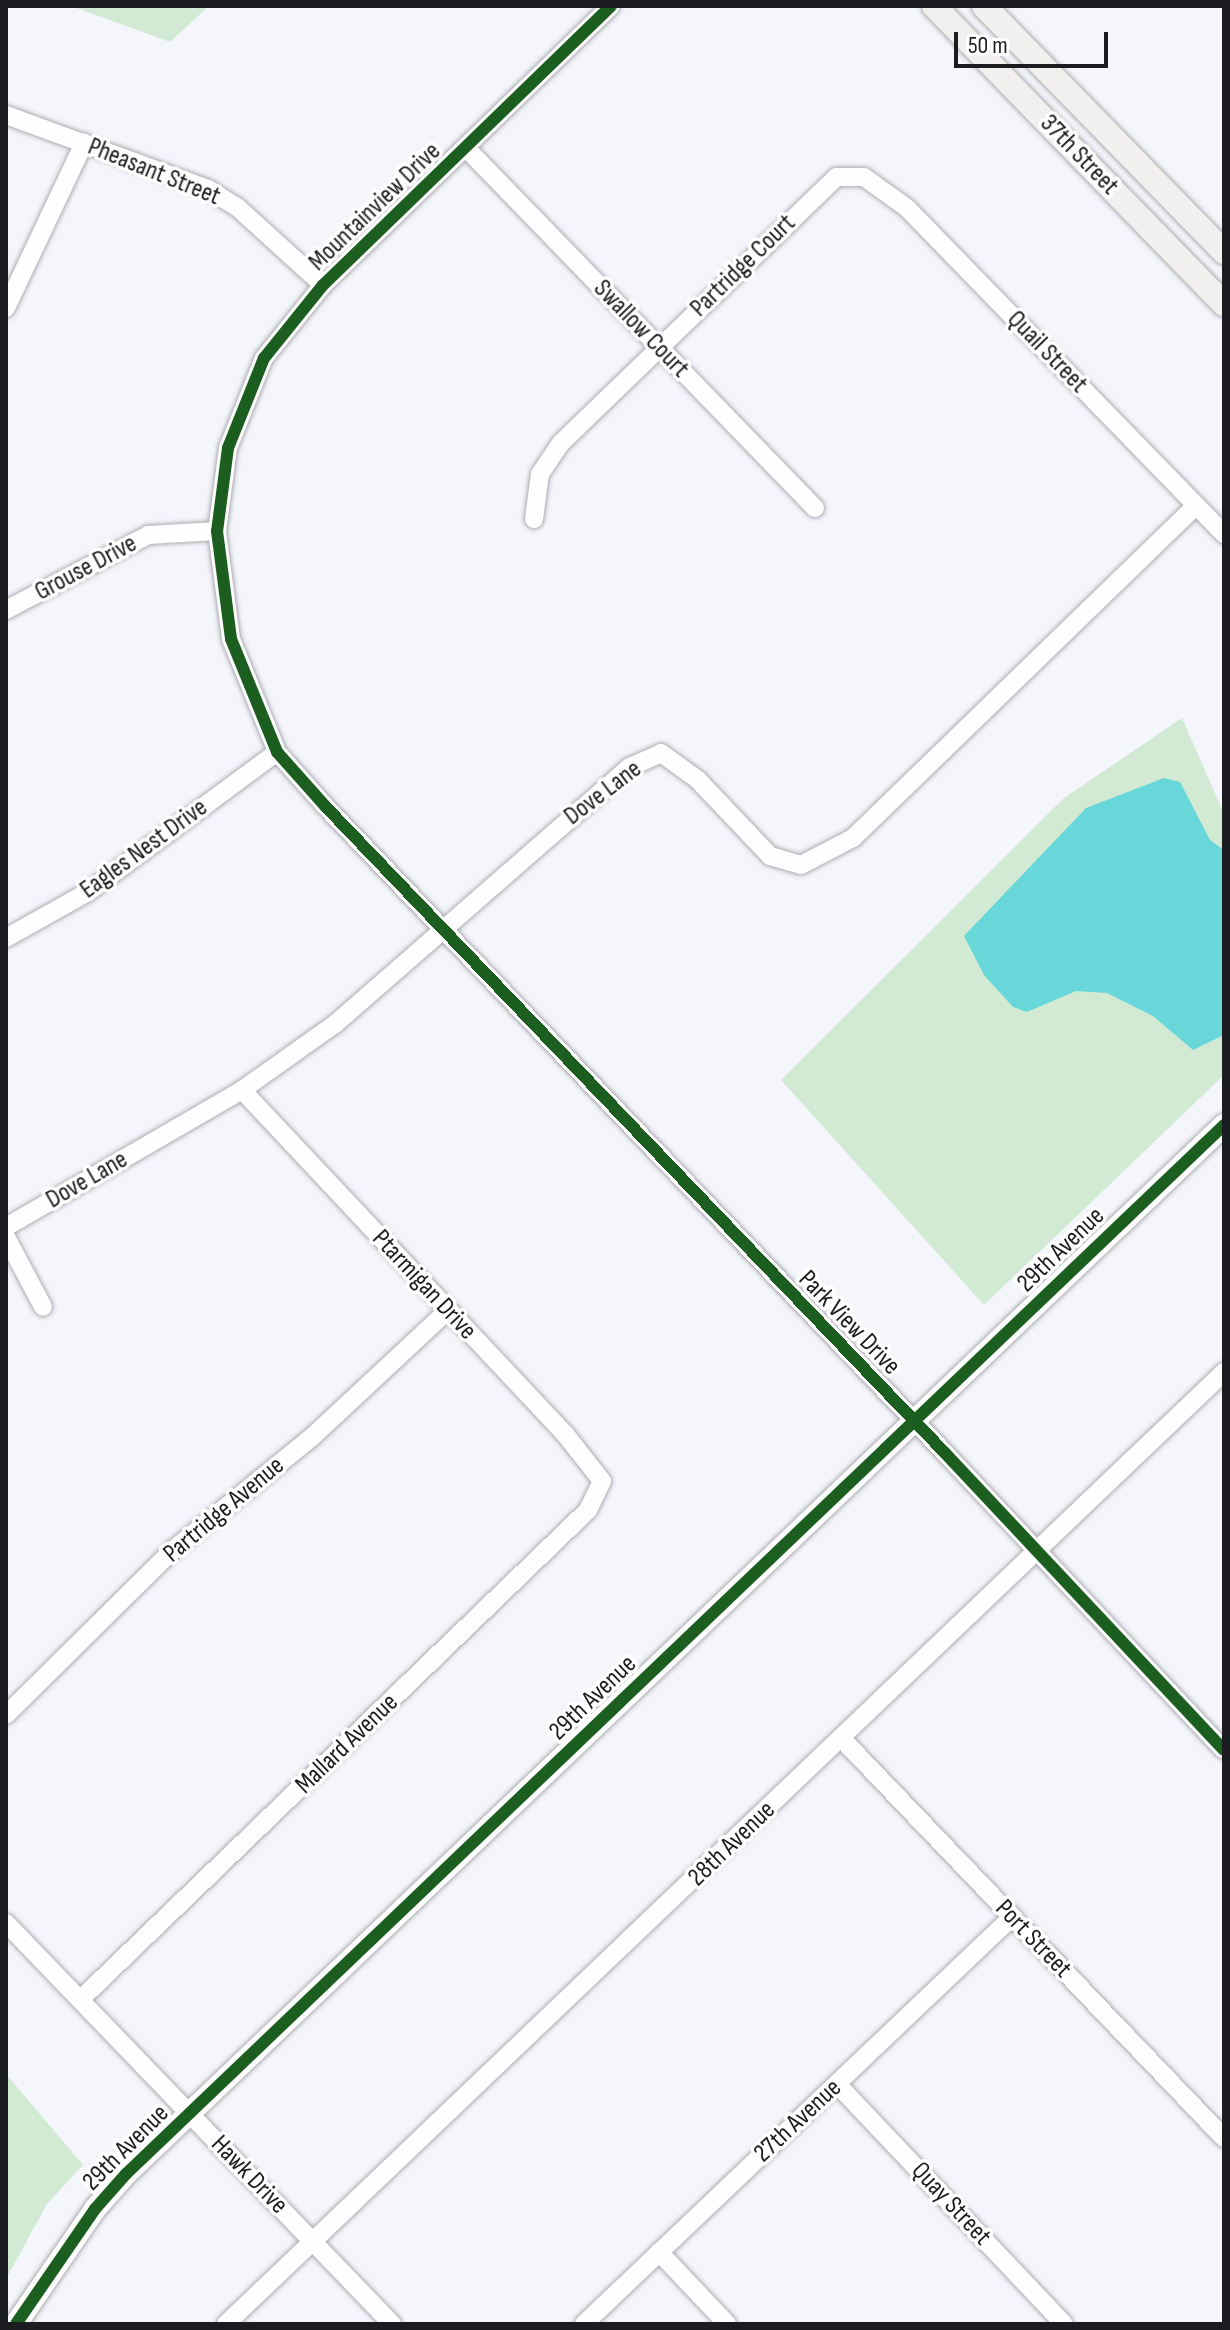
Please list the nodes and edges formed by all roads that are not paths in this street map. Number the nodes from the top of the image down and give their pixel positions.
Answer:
1 (611, 6) edge
2 (934, 6) edge
3 (984, 6) edge
4 (6, 115) edge
5 (84, 143) junction
6 (467, 149) junction
7 (864, 177) joint
8 (1224, 252) edge
9 (323, 285) junction
10 (1224, 304) edge
11 (6, 308) edge
12 (659, 347) junction
13 (1196, 506) junction
14 (815, 508) dead end
15 (534, 519) dead end
16 (217, 531) junction
17 (1224, 534) edge
18 (6, 610) edge
19 (277, 752) junction
20 (441, 929) junction
21 (6, 938) edge
22 (242, 1090) junction
23 (1224, 1125) edge
24 (6, 1227) edge
25 (6, 1237) edge
26 (43, 1307) dead end
27 (447, 1311) junction
28 (1224, 1372) edge
29 (914, 1422) junction
30 (602, 1481) joint
31 (1037, 1551) junction
32 (6, 1715) edge
33 (842, 1739) junction
34 (1224, 1750) edge
35 (1012, 1917) junction
36 (6, 1923) edge
37 (82, 1998) junction
38 (837, 2084) junction
39 (190, 2114) junction
40 (1224, 2138) edge
41 (315, 2242) junction
42 (659, 2252) junction
43 (232, 2319) edge
44 (16, 2324) edge
45 (392, 2324) edge
46 (584, 2324) edge
47 (727, 2324) edge
48 (1064, 2324) edge

1 - 6 street, Mountainview Drive
2 - 10 main road, 37th Street
3 - 8 main road, 37th Street
4 - 5 street, Pheasant Street
5 - 9 street, Pheasant Street
5 - 11 street
6 - 9 street, Mountainview Drive
6 - 12 street, Swallow Court
7 - 12 street, Partridge Court
7 - 13 street, Quail Street
9 - 16 street, Mountainview Drive
12 - 14 street, Swallow Court
12 - 15 street, Partridge Court
13 - 17 street, Quail Street
13 - 20 street, Dove Lane
16 - 18 street, Grouse Drive
16 - 19 street, Mountainview Drive
19 - 20 street, Mountainview Drive
19 - 21 street, Eagles Nest Drive
20 - 22 street, Dove Lane
20 - 29 street, Park View Drive
22 - 24 street, Dove Lane
22 - 27 street, Ptarmigan Drive
23 - 29 street, 29th Avenue
25 - 26 street
27 - 30 street, Ptarmigan Drive
27 - 32 street, Partridge Avenue
28 - 31 street, 28th Avenue
29 - 31 street, Park View Drive
29 - 39 street, 29th Avenue
30 - 37 street, Mallard Avenue
31 - 33 street, 28th Avenue
31 - 34 street, Park View Drive
33 - 35 street, Port Street
33 - 41 street, 28th Avenue
35 - 38 street, 27th Avenue
35 - 40 street, Port Street
36 - 37 street, Hawk Drive
37 - 39 street, Hawk Drive
38 - 42 street, 27th Avenue
38 - 48 street, Quay Street
39 - 41 street, Hawk Drive
39 - 44 street, 29th Avenue
41 - 43 street, 28th Avenue
41 - 45 street, Hawk Drive
42 - 46 street, 27th Avenue
42 - 47 street

